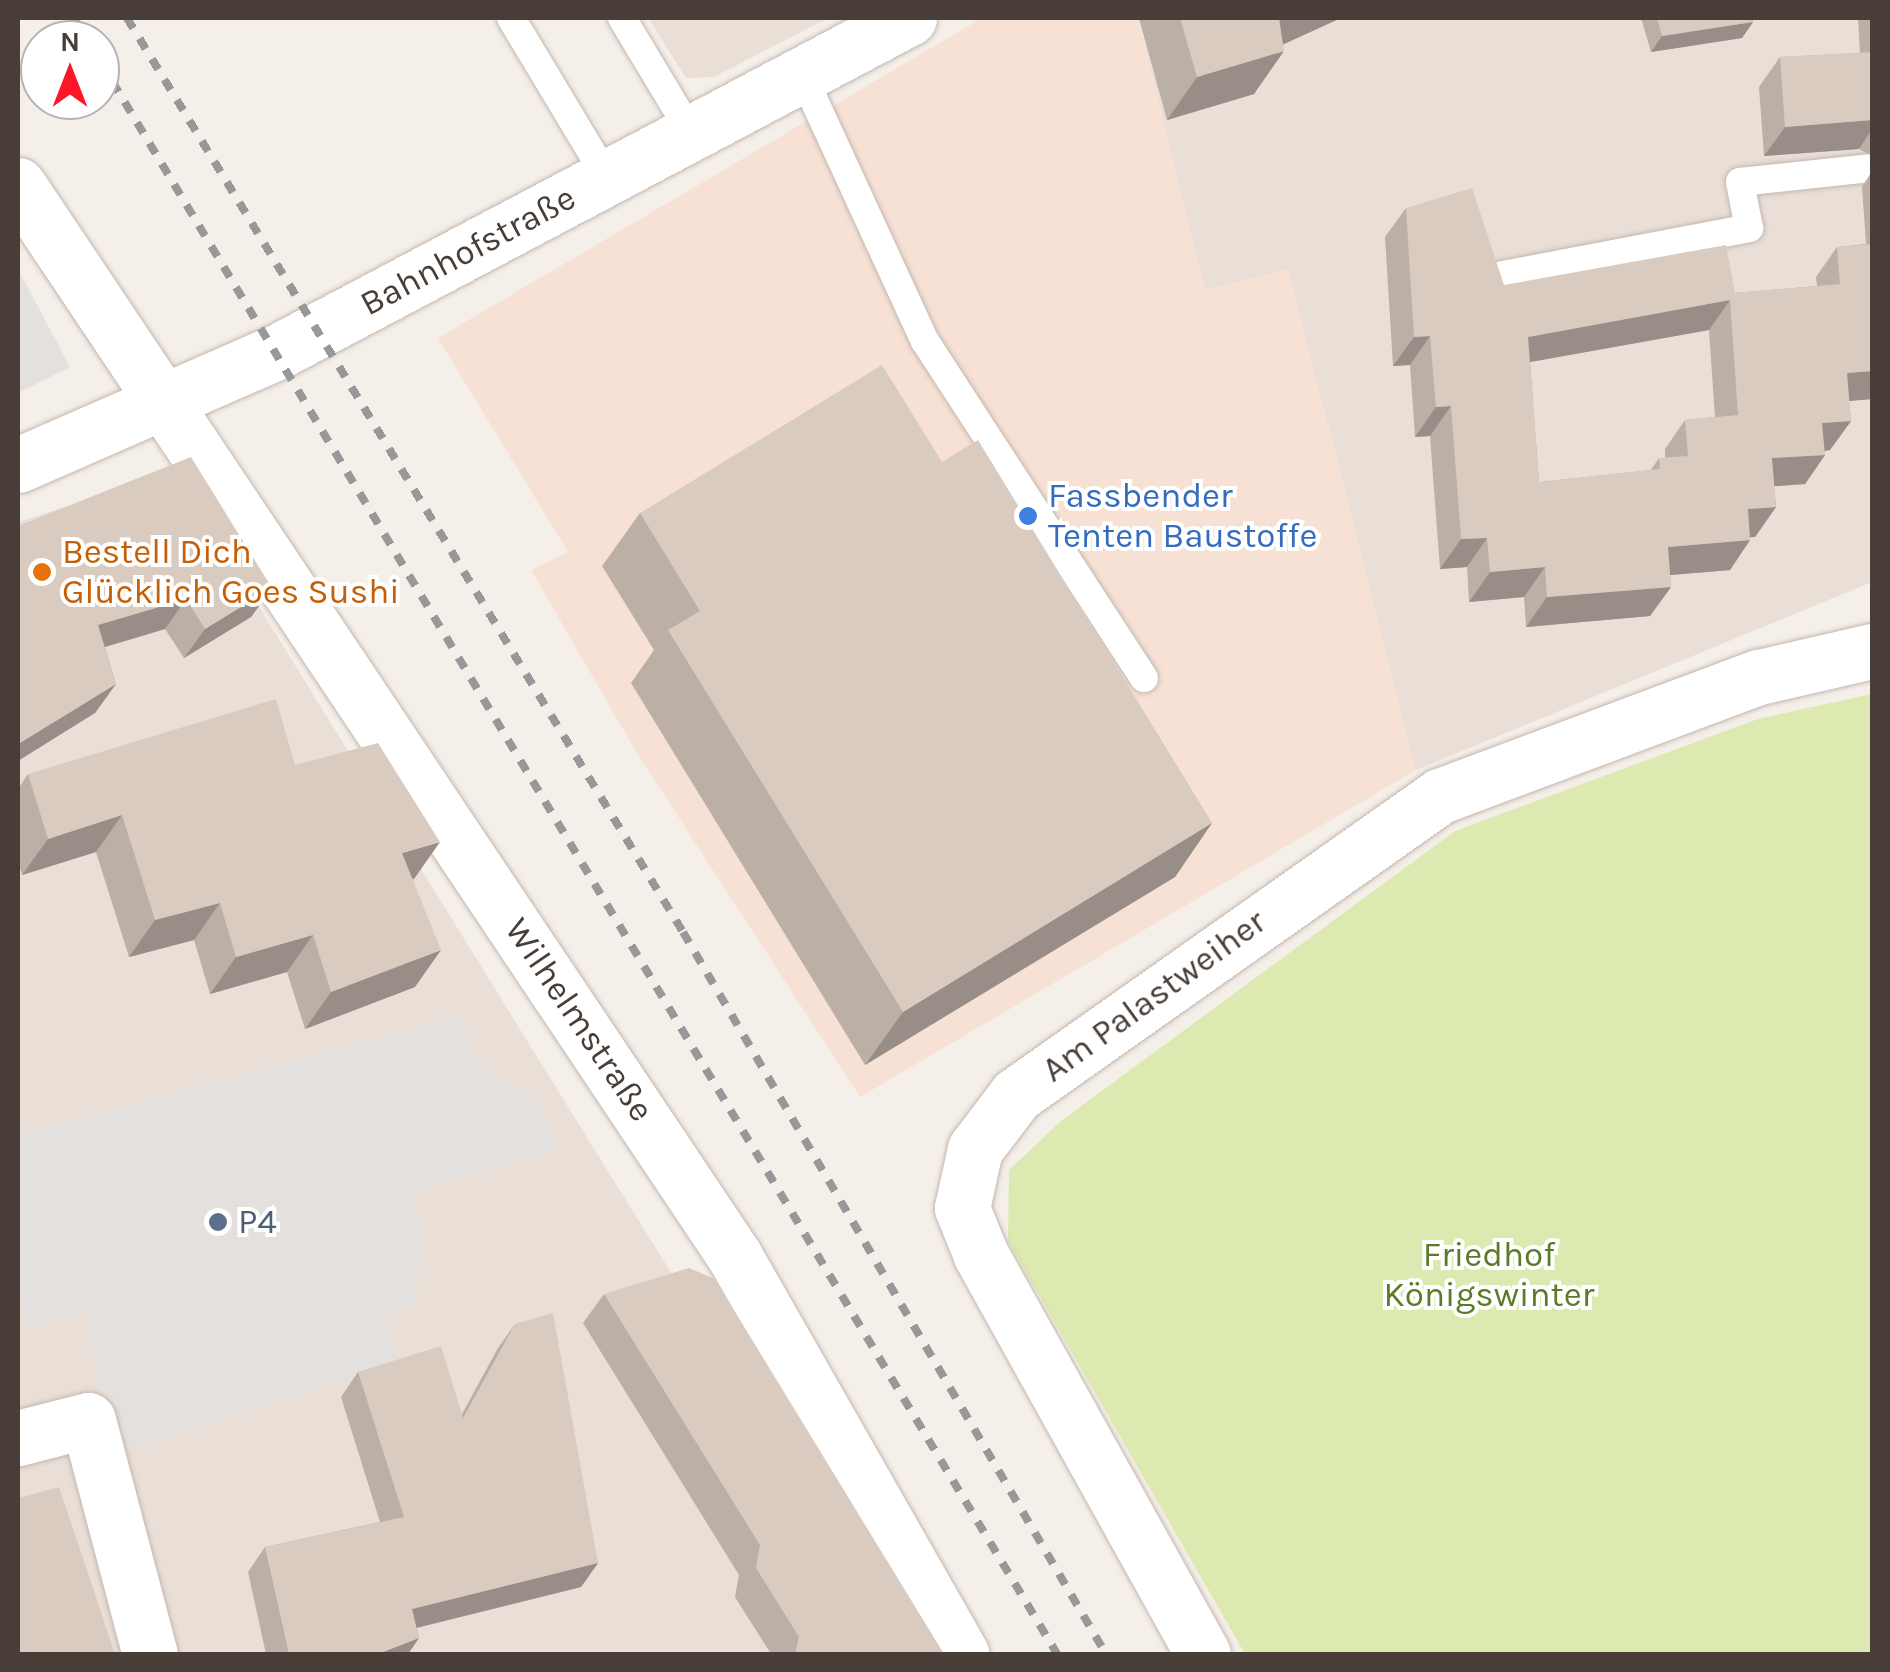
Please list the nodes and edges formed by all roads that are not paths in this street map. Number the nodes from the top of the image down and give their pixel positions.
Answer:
1 (512, 18) edge
2 (622, 18) edge
3 (909, 18) edge
4 (802, 74) junction
5 (691, 133) junction
6 (1872, 168) edge
7 (607, 178) junction
8 (18, 186) edge
9 (1493, 276) edge
10 (183, 396) junction
11 (18, 465) edge
12 (1872, 650) edge
13 (1144, 678) dead end
14 (18, 1438) edge
15 (150, 1654) edge
16 (961, 1654) edge
17 (1203, 1654) edge

1 - 7 lane
2 - 5 lane
3 - 4 street, Bahnhofstraße
4 - 5 street, Bahnhofstraße
4 - 13 lane
5 - 7 street, Bahnhofstraße
6 - 9 lane
7 - 10 street, Bahnhofstraße
8 - 10 street, Wilhelmstraße
10 - 11 street, Bahnhofstraße
10 - 16 street, Wilhelmstraße
12 - 17 street, Am Palastweiher
14 - 15 street

